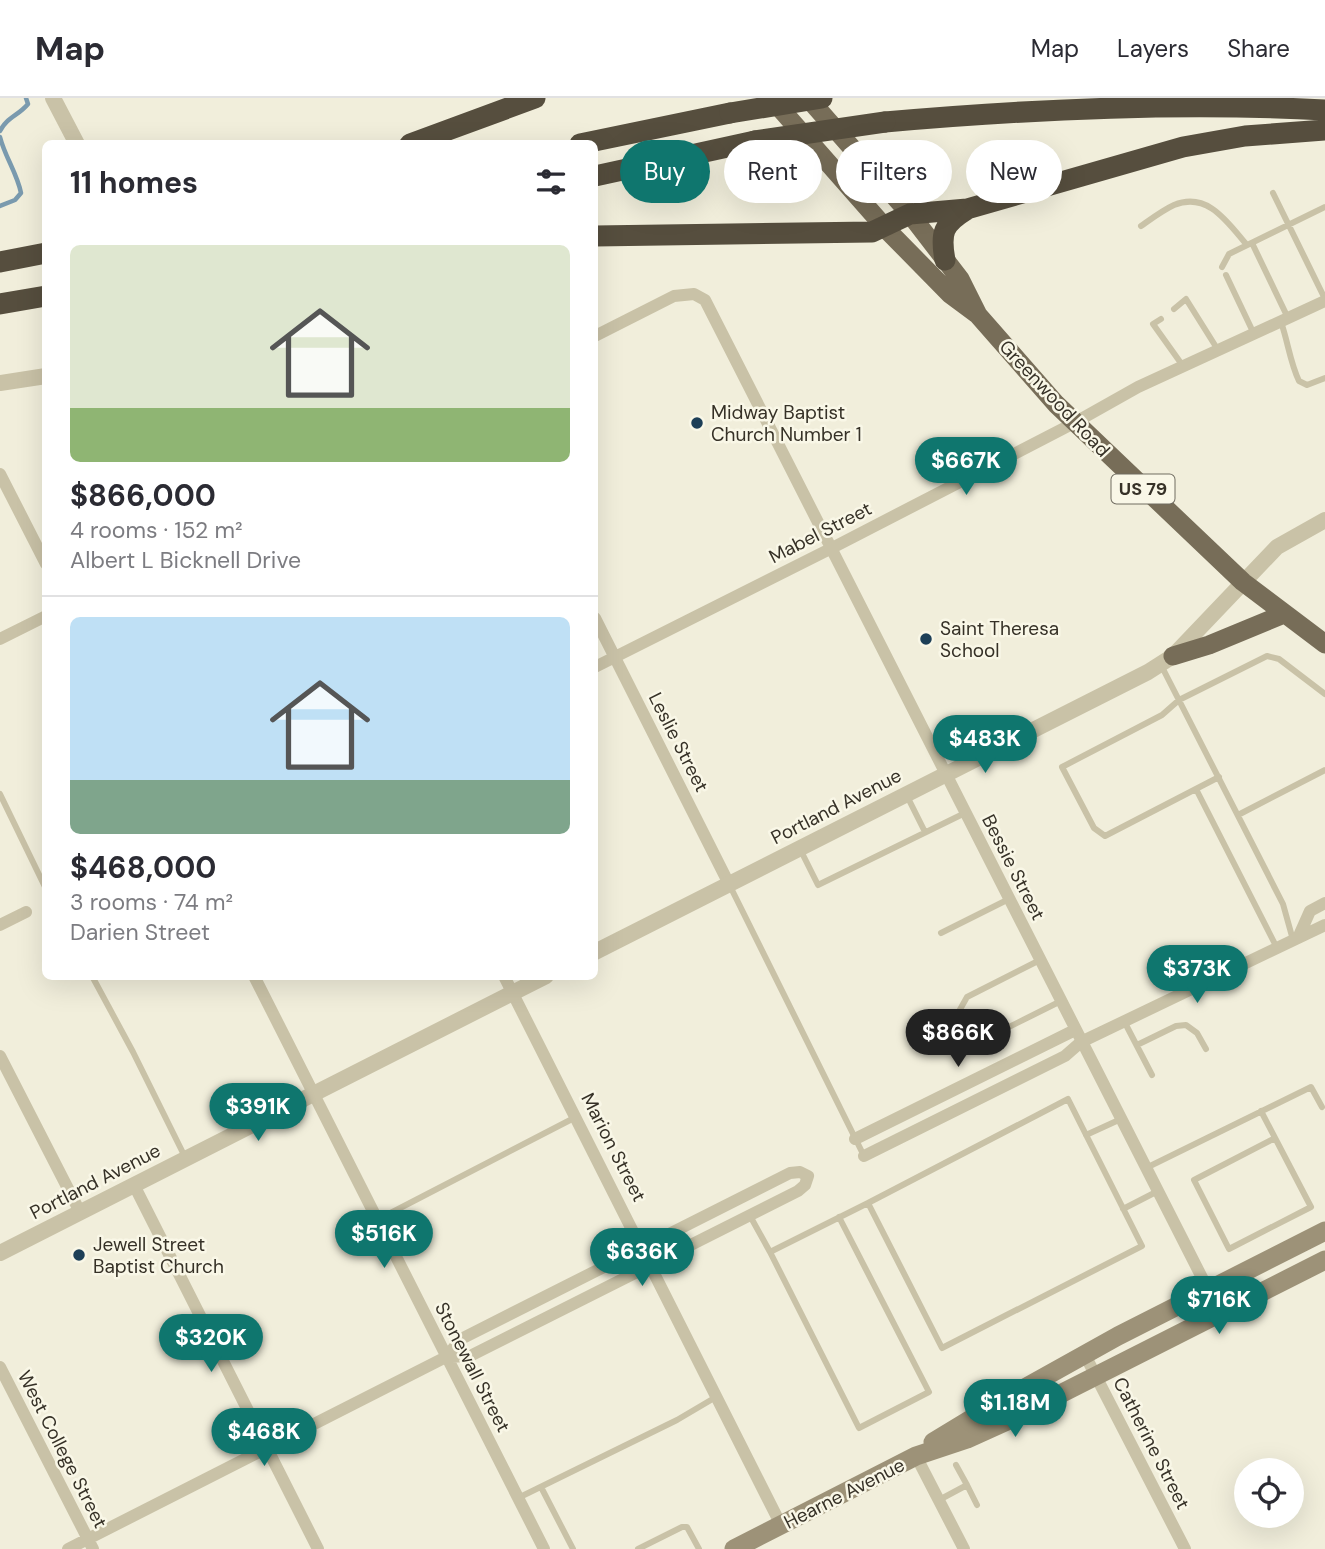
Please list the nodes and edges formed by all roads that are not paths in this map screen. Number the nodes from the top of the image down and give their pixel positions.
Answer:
1 (53, 98) edge
2 (535, 98) edge
3 (771, 98) edge
4 (808, 98) edge
5 (822, 98) edge
6 (1325, 110) edge
7 (1325, 130) edge
8 (74, 140) edge
9 (421, 140) edge
10 (598, 140) edge
11 (598, 175) edge
12 (1273, 193) dead end
13 (1325, 207) edge
14 (967, 209) junction
15 (910, 214) junction
16 (1289, 225) junction
17 (883, 226) junction
18 (1141, 226) dead end
19 (598, 236) edge
20 (1249, 244) junction
21 (42, 254) edge
22 (946, 260) junction
23 (0, 262) edge
24 (1222, 267) dead end
25 (1226, 275) dead end
26 (42, 297) edge
27 (1325, 300) edge
28 (0, 304) edge
29 (1174, 309) dead end
30 (978, 315) junction
31 (1161, 318) dead end
32 (1284, 320) junction
33 (598, 334) edge
34 (1254, 334) junction
35 (1218, 350) junction
36 (1183, 366) junction
37 (42, 377) edge
38 (1325, 378) edge
39 (0, 383) edge
40 (1074, 423) junction
41 (0, 474) edge
42 (1325, 520) edge
43 (832, 548) junction
44 (42, 556) edge
45 (1243, 582) junction
46 (1284, 614) junction
47 (42, 618) edge
48 (598, 624) edge
49 (0, 639) edge
50 (1325, 644) edge
51 (615, 657) junction
52 (1167, 660) junction
53 (598, 666) edge
54 (1325, 694) edge
55 (1179, 700) junction
56 (1325, 770) edge
57 (946, 774) junction
58 (1219, 777) junction
59 (1196, 789) junction
60 (0, 793) edge
61 (906, 794) junction
62 (965, 813) junction
63 (1238, 815) junction
64 (925, 832) junction
65 (799, 848) junction
66 (42, 881) edge
67 (729, 884) junction
68 (1009, 899) junction
69 (1325, 903) edge
70 (26, 912) dead end
71 (0, 925) edge
72 (1325, 925) edge
73 (941, 933) dead end
74 (1295, 939) junction
75 (1277, 948) junction
76 (598, 950) edge
77 (1040, 960) junction
78 (94, 980) edge
79 (256, 980) edge
80 (506, 980) edge
81 (538, 980) edge
82 (513, 993) junction
83 (1060, 1001) junction
84 (1124, 1021) junction
85 (1078, 1036) junction
86 (1137, 1045) junction
87 (1206, 1049) dead end
88 (0, 1056) edge
89 (1152, 1075) dead end
90 (313, 1094) junction
91 (1322, 1107) dead end
92 (1261, 1111) junction
93 (576, 1117) junction
94 (1121, 1119) junction
95 (1086, 1136) junction
96 (1275, 1138) junction
97 (855, 1139) junction
98 (864, 1156) joint
99 (186, 1159) junction
100 (1146, 1168) junction
101 (134, 1185) junction
102 (1158, 1191) junction
103 (868, 1203) junction
104 (1123, 1209) junction
105 (80, 1212) junction
106 (749, 1214) junction
107 (839, 1217) junction
108 (377, 1220) junction
109 (1325, 1231) edge
110 (641, 1247) junction
111 (770, 1252) junction
112 (0, 1253) edge
113 (1325, 1259) edge
114 (650, 1265) junction
115 (1209, 1290) junction
116 (1220, 1313) junction
117 (1085, 1355) junction
118 (446, 1357) junction
119 (0, 1367) edge
120 (1096, 1376) junction
121 (716, 1397) junction
122 (267, 1448) junction
123 (916, 1456) junction
124 (956, 1465) dead end
125 (967, 1485) junction
126 (541, 1487) junction
127 (518, 1498) junction
128 (939, 1500) junction
129 (977, 1506) dead end
130 (781, 1525) junction
131 (90, 1544) edge
132 (741, 1547) edge
133 (68, 1549) edge
134 (318, 1549) edge
135 (544, 1549) edge
136 (573, 1549) edge
137 (638, 1549) edge
138 (699, 1549) edge
139 (964, 1549) edge
140 (1185, 1549) edge

1 - 8 street
2 - 9 highway
3 - 17 main road, Greenwood Road / US 79
4 - 15 main road, Greenwood Road / US 79
5 - 10 highway, bridge
6 - 11 highway, bridge
7 - 14 highway
12 - 16 lane
13 - 16 lane
14 - 15 highway
14 - 22 highway
15 - 17 highway
15 - 22 main road, Greenwood Road / US 79
16 - 20 lane
16 - 27 lane
17 - 19 highway
17 - 30 main road, Greenwood Road / US 79
18 - 20 lane
20 - 24 lane
20 - 32 lane
21 - 23 highway
22 - 30 main road, Greenwood Road / US 79
25 - 34 lane
26 - 28 highway
27 - 32 street, Mabel Street
29 - 35 lane
30 - 40 main road, Greenwood Road / US 79
31 - 36 lane
32 - 34 street, Mabel Street
32 - 38 lane
33 - 43 street, Bessie Street
34 - 35 street, Mabel Street
35 - 36 street, Mabel Street
36 - 40 street, Mabel Street
37 - 39 street
40 - 43 street, Mabel Street
40 - 45 main road, Greenwood Road / US 79
41 - 44 street
42 - 45 street, Portland Avenue
43 - 51 street, Mabel Street
43 - 57 street, Bessie Street
45 - 46 main road, Greenwood Road / US 79
45 - 52 street, Portland Avenue
46 - 50 main road, Greenwood Road / US 79
46 - 52 main road
47 - 49 street
48 - 51 street, Leslie Street
51 - 53 street, Mabel Street
51 - 67 street, Leslie Street
52 - 55 lane
52 - 57 street, Portland Avenue
54 - 55 lane
55 - 58 lane
55 - 59 lane
56 - 63 lane
57 - 61 street, Portland Avenue
57 - 62 street, Bessie Street
58 - 59 lane
58 - 63 lane
59 - 75 lane
60 - 66 lane
61 - 64 lane
61 - 65 street, Portland Avenue
62 - 64 lane
62 - 68 street, Bessie Street
63 - 74 lane
64 - 65 lane
65 - 67 street, Portland Avenue
67 - 76 street, Portland Avenue
67 - 97 lane
68 - 73 lane
68 - 77 street, Bessie Street
69 - 74 street
70 - 71 street
72 - 74 street
74 - 75 street
75 - 84 street
77 - 83 street, Bessie Street
77 - 83 lane
78 - 99 lane
79 - 90 street, Stonewall Street
80 - 82 street, Marion Street
81 - 82 street, Portland Avenue
82 - 90 street, Portland Avenue
82 - 93 street, Marion Street
83 - 85 street, Bessie Street
84 - 85 street
84 - 86 lane
85 - 94 street, Bessie Street
85 - 97 street
85 - 98 street
86 - 87 lane
86 - 89 lane
88 - 105 street
90 - 99 street, Portland Avenue
90 - 108 street, Stonewall Street
91 - 92 lane
92 - 96 lane
92 - 100 lane
93 - 108 lane
93 - 110 street, Marion Street
94 - 95 lane
94 - 100 street, Bessie Street
95 - 103 lane
95 - 104 lane
96 - 96 lane
97 - 98 lane
99 - 101 street, Portland Avenue
100 - 102 street, Bessie Street
101 - 105 street, Portland Avenue
101 - 122 street
102 - 104 lane
102 - 115 street, Bessie Street
103 - 104 lane
103 - 107 lane
105 - 112 street, Portland Avenue
106 - 110 street
106 - 111 lane
106 - 114 street
107 - 111 lane
107 - 111 lane
108 - 118 street, Stonewall Street
109 - 115 main road, Hearne Avenue
110 - 114 street, Marion Street
110 - 118 street
113 - 116 main road, Hearne Avenue
114 - 118 street
114 - 121 street, Marion Street
115 - 116 street, Bessie Street
115 - 117 main road, Hearne Avenue
116 - 120 main road, Hearne Avenue
117 - 120 street, Catherine Street
117 - 123 main road, Hearne Avenue
118 - 122 street
118 - 127 street, Stonewall Street
119 - 131 street, West College Street
120 - 123 main road, Hearne Avenue
120 - 140 street, Catherine Street
121 - 126 lane
121 - 130 street, Marion Street
122 - 131 street
122 - 134 street
123 - 128 street
123 - 130 main road, Hearne Avenue
124 - 125 lane
125 - 128 lane
125 - 129 lane
126 - 127 lane
126 - 136 lane
127 - 135 street, Stonewall Street
128 - 139 street
130 - 132 main road, Hearne Avenue
131 - 133 street
137 - 138 lane

